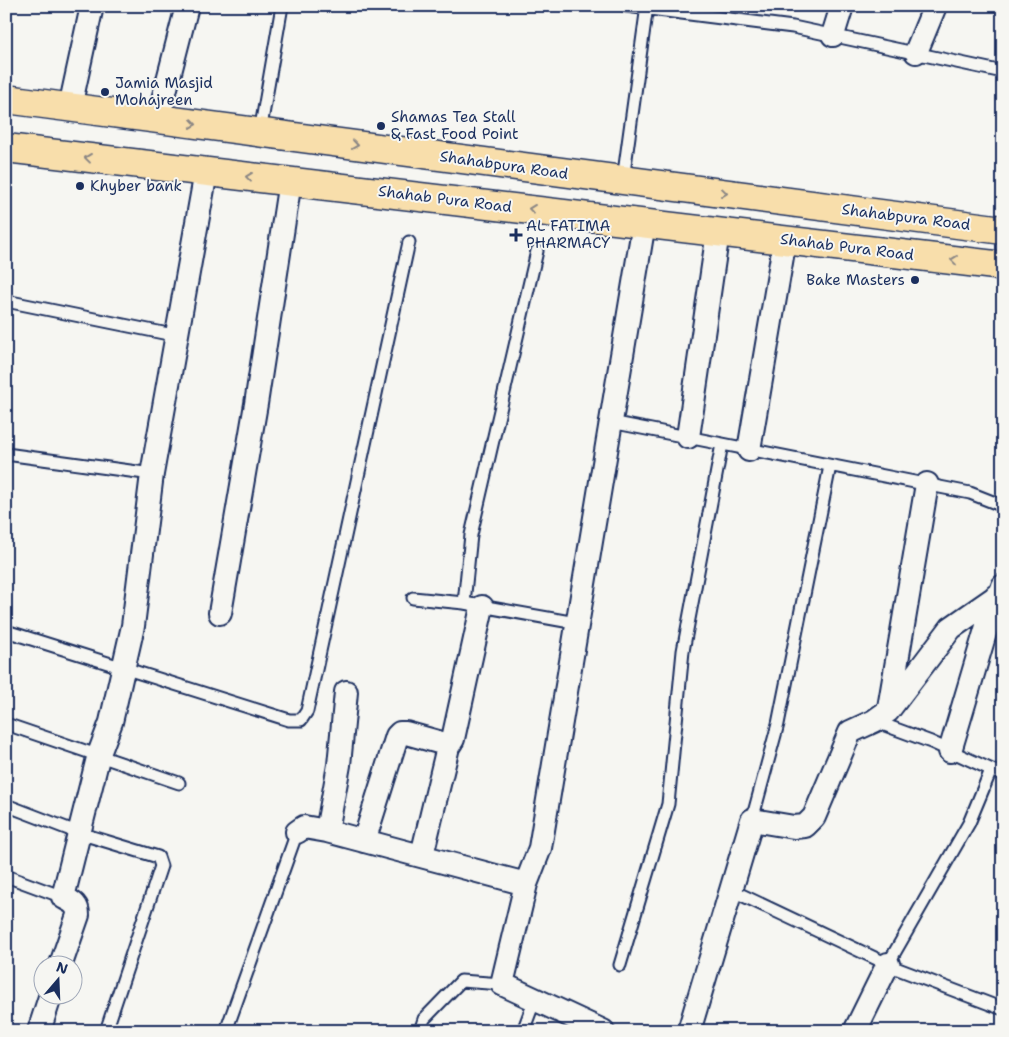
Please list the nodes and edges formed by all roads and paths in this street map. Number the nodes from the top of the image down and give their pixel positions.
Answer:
1 (92, 6) edge
2 (188, 6) edge
3 (282, 6) edge
4 (626, 6) edge
5 (842, 6) edge
6 (935, 6) edge
7 (647, 8) edge
8 (833, 35) junction
9 (916, 52) junction
10 (1003, 72) edge
11 (6, 99) edge
12 (70, 107) junction
13 (158, 119) junction
14 (260, 132) junction
15 (6, 148) edge
16 (206, 172) junction
17 (611, 178) junction
18 (290, 181) junction
19 (681, 188) junction
20 (599, 217) junction
21 (644, 223) junction
22 (675, 226) junction
23 (1003, 230) edge
24 (718, 232) junction
25 (785, 239) junction
26 (409, 242) dead end
27 (536, 251) dead end
28 (1003, 266) edge
29 (6, 301) edge
30 (178, 336) junction
31 (610, 422) junction
32 (688, 437) junction
33 (722, 444) junction
34 (750, 450) junction
35 (6, 454) edge
36 (830, 466) junction
37 (152, 474) junction
38 (927, 484) junction
39 (1003, 506) edge
40 (1000, 593) edge
41 (413, 598) dead end
42 (473, 605) junction
43 (220, 613) dead end
44 (576, 623) junction
45 (6, 631) edge
46 (123, 669) junction
47 (346, 692) dead end
48 (881, 716) junction
49 (6, 724) edge
50 (450, 745) junction
51 (950, 751) junction
52 (99, 754) junction
53 (991, 770) junction
54 (1003, 775) edge
55 (179, 783) dead end
56 (6, 805) edge
57 (752, 820) junction
58 (327, 831) junction
59 (297, 832) joint
60 (79, 833) junction
61 (364, 841) junction
62 (422, 855) junction
63 (6, 876) edge
64 (526, 884) junction
65 (731, 890) junction
66 (63, 897) junction
67 (64, 954) edge
68 (888, 964) junction
69 (620, 965) dead end
70 (502, 984) junction
71 (535, 999) junction
72 (48, 1004) edge
73 (1003, 1009) edge
74 (39, 1031) edge
75 (106, 1031) edge
76 (226, 1031) edge
77 (420, 1031) edge
78 (523, 1031) edge
79 (604, 1031) edge
80 (689, 1031) edge
81 (855, 1031) edge

1 - 12 street
2 - 13 street
3 - 14 lane
4 - 7 lane
5 - 8 street
6 - 9 street
7 - 8 lane
7 - 17 lane
8 - 9 lane
9 - 10 lane
11 - 12 main road, Shahabpura Road
12 - 13 main road, Shahabpura Road
13 -> 14 main road, Shahabpura Road
14 -> 17 main road, Shahabpura Road
16 -> 15 main road, Shahab Pura Road
18 -> 16 main road, Shahab Pura Road
16 - 30 street
17 - 19 main road, Shahabpura Road
17 - 20 main road
20 -> 18 main road, Shahab Pura Road
18 - 43 street
19 - 22 main road
19 -> 23 main road, Shahabpura Road
20 - 21 main road, Shahab Pura Road
21 - 22 main road, Shahab Pura Road
21 - 31 street
22 - 24 main road, Shahab Pura Road
24 - 25 main road, Shahab Pura Road
24 - 32 street
28 -> 25 main road, Shahab Pura Road
25 - 34 street
26 - 46 lane
27 - 42 lane
29 - 30 lane
30 - 37 street
31 - 32 lane
31 - 44 street
32 - 33 lane
33 - 34 lane
33 - 69 lane
34 - 36 lane
35 - 37 lane
36 - 38 lane
36 - 57 lane
37 - 46 street
38 - 39 lane
38 - 48 street
40 - 48 street
40 - 51 street
41 - 42 lane
42 - 44 lane
42 - 50 street
44 - 64 street
45 - 46 lane
46 - 52 street
47 - 58 street
48 - 51 lane
48 - 57 street
49 - 52 lane
50 - 61 street
50 - 62 street
51 - 53 lane
52 - 55 lane
52 - 60 street
53 - 54 lane
53 - 68 lane
56 - 60 lane
57 - 65 street
58 - 59 street
58 - 61 street
59 - 76 lane
60 - 66 street
60 - 75 lane
61 - 62 street
62 - 64 street
63 - 66 lane
64 - 70 street
65 - 68 lane
65 - 80 street
66 - 67 street
68 - 73 lane
68 - 81 street
70 - 71 street
70 - 77 lane
71 - 78 lane
71 - 79 street
72 - 74 street

